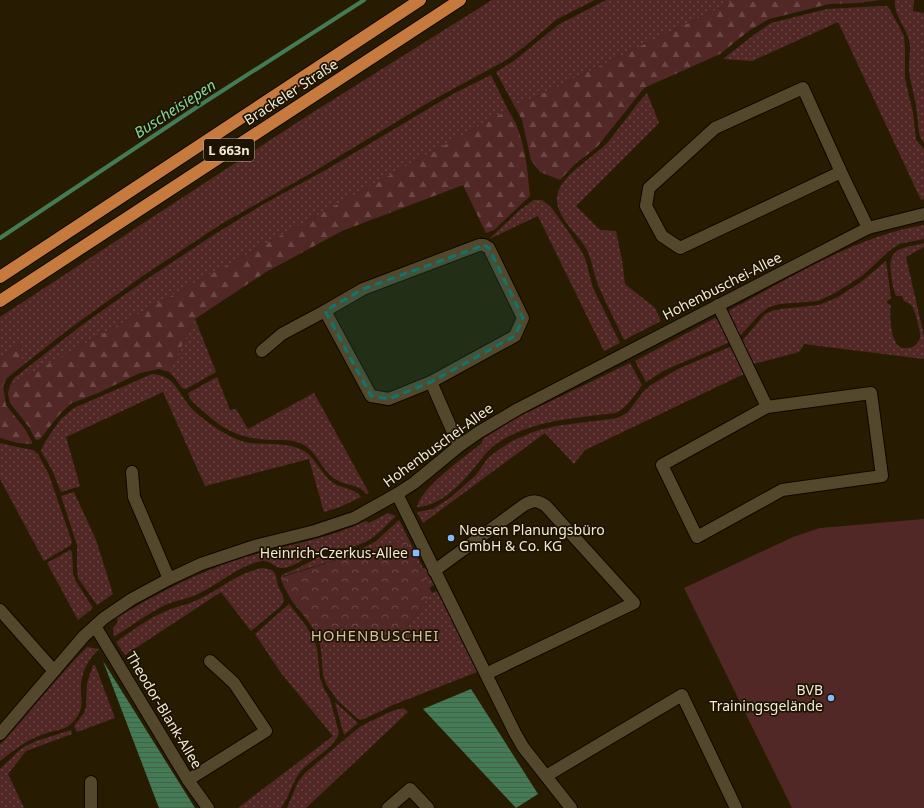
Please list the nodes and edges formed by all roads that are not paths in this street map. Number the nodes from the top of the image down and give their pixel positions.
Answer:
1 (420, 0) edge
2 (460, 0) edge
3 (841, 172) junction
4 (924, 214) edge
5 (868, 228) junction
6 (0, 277) edge
7 (0, 301) edge
8 (718, 304) junction
9 (324, 311) junction
10 (262, 350) dead end
11 (431, 382) junction
12 (767, 407) junction
13 (459, 446) junction
14 (132, 472) dead end
15 (397, 494) junction
16 (434, 571) junction
17 (168, 579) junction
18 (0, 610) edge
19 (95, 626) junction
20 (210, 661) dead end
21 (54, 671) junction
22 (486, 674) junction
23 (0, 734) edge
24 (546, 776) junction
25 (188, 780) junction
26 (91, 782) dead end
27 (91, 808) edge
28 (208, 808) edge
29 (388, 808) edge
30 (428, 808) edge
31 (571, 808) edge
32 (736, 808) edge

1 - 6 highway, Brackeler Straße / L 663n
2 - 7 highway, Brackeler Straße / L 663n
3 - 3 street
3 - 5 street
4 - 5 street, Hohenbuschei-Allee
5 - 8 street, Hohenbuschei-Allee
8 - 12 street
8 - 13 street, Hohenbuschei-Allee
9 - 10 street
9 - 11 street
9 - 11 street
11 - 13 street
12 - 12 street
13 - 15 street, Hohenbuschei-Allee
14 - 17 street
15 - 16 street
15 - 17 street, Hohenbuschei-Allee
16 - 22 street
16 - 22 street
17 - 19 street, Hohenbuschei-Allee
18 - 21 street
19 - 21 street, Hohenbuschei-Allee
19 - 25 street, Theodor-Blank-Allee
20 - 25 street
21 - 23 street, Hohenbuschei-Allee
22 - 24 street
24 - 31 street
24 - 32 street
25 - 28 street, Theodor-Blank-Allee
26 - 27 street
29 - 30 street

